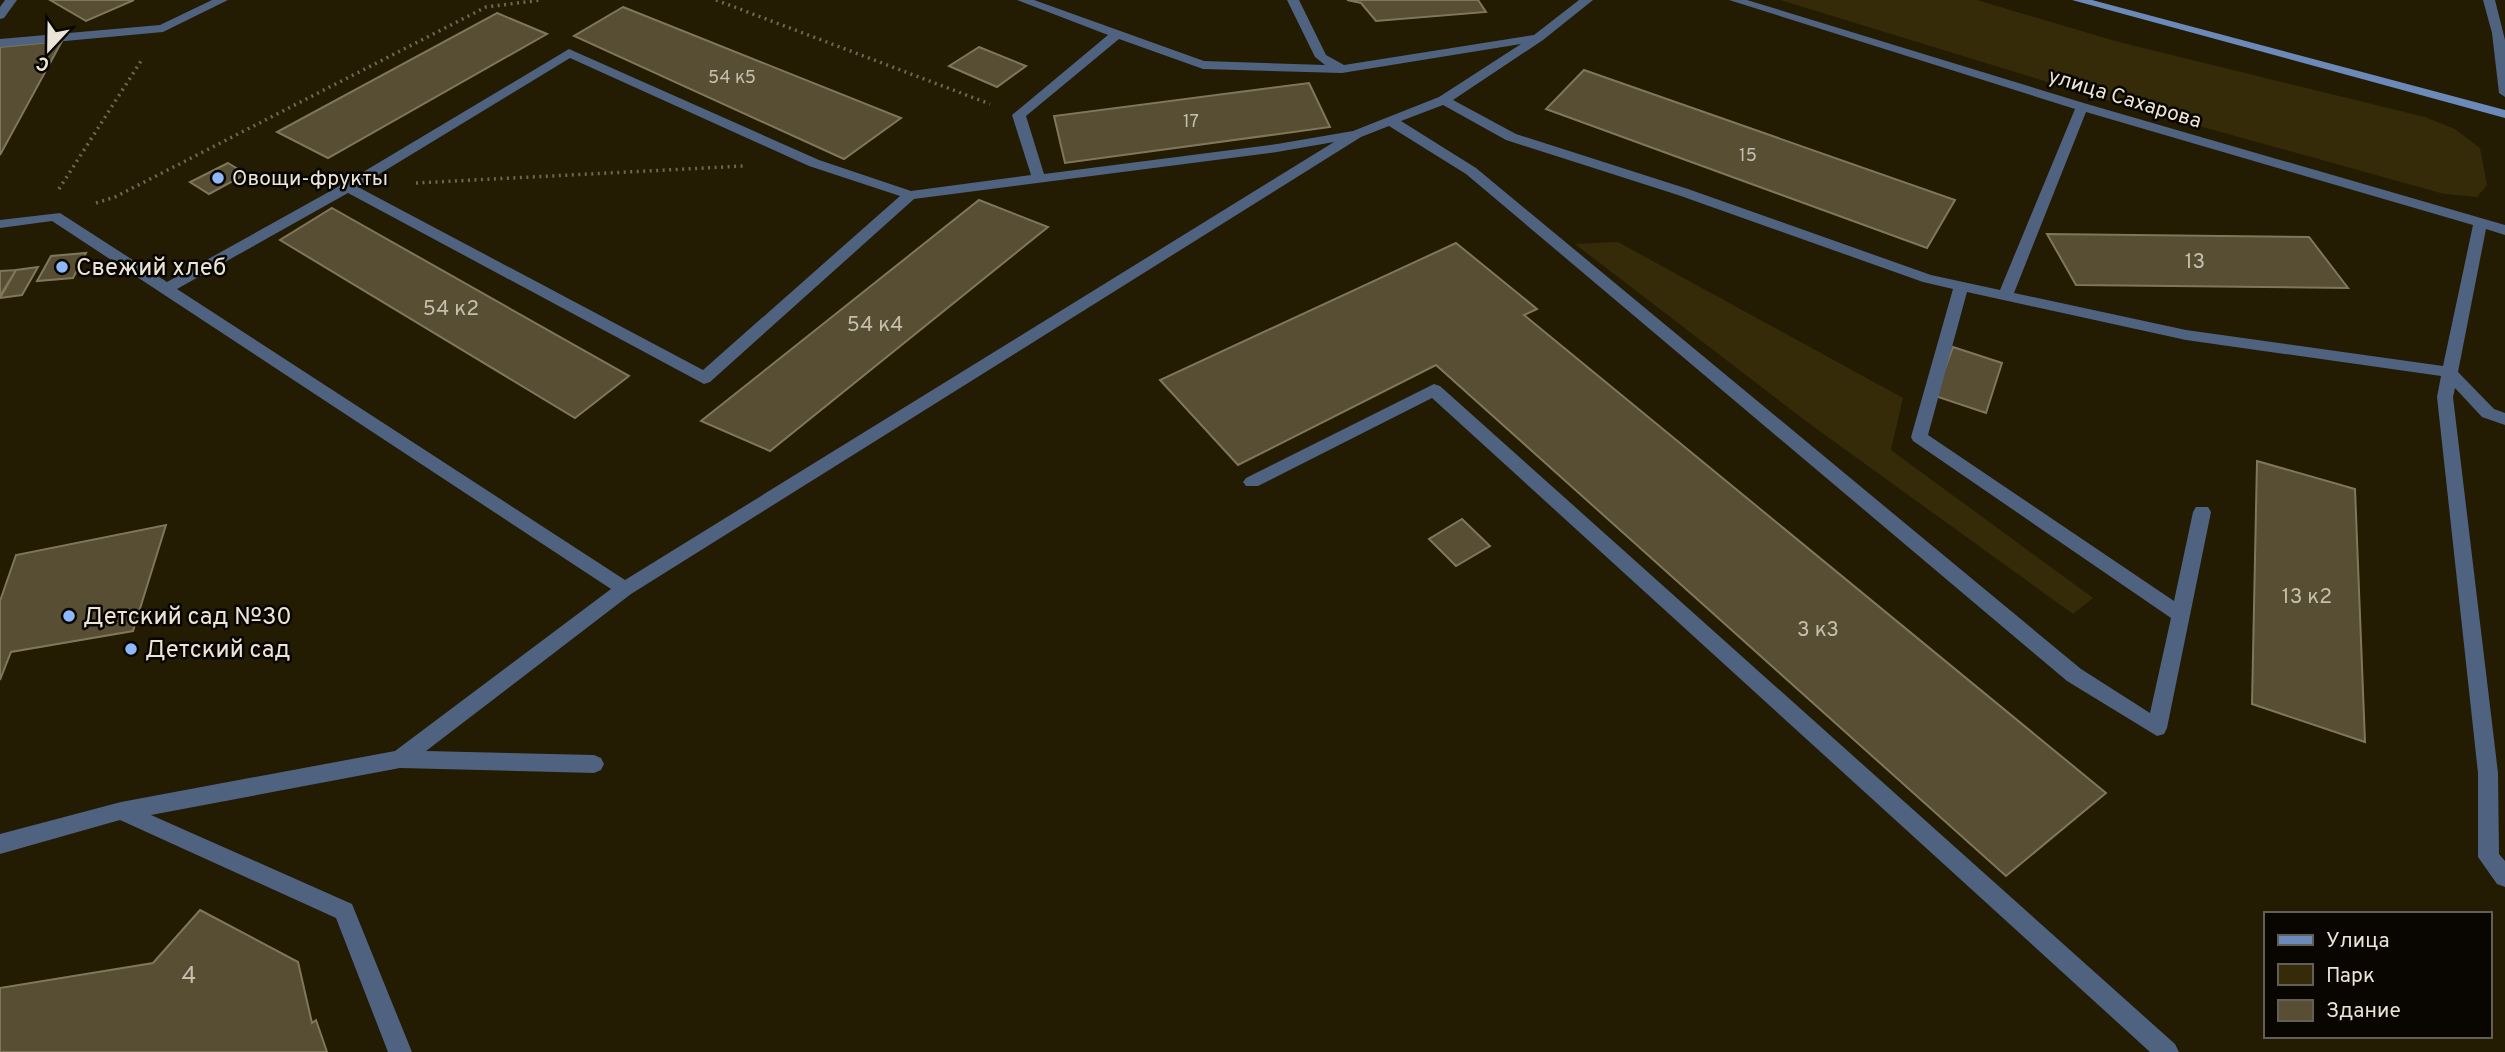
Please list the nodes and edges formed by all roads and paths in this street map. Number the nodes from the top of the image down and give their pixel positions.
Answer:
1 (11, 0) edge
2 (222, 0) edge
3 (501, 0) edge
4 (541, 0) edge
5 (716, 0) edge
6 (1023, 0) edge
7 (1293, 0) edge
8 (1587, 0) edge
9 (1735, 0) edge
10 (2078, 0) edge
11 (2489, 0) edge
12 (486, 7) junction
13 (0, 15) edge
14 (163, 28) junction
15 (1116, 34) junction
16 (1539, 37) junction
17 (0, 43) edge
18 (1342, 69) junction
19 (2505, 93) edge
20 (1444, 100) junction
21 (2082, 107) junction
22 (2505, 114) edge
23 (1019, 115) junction
24 (1391, 121) junction
25 (1356, 134) junction
26 (746, 166) dead end
27 (1040, 179) junction
28 (416, 183) dead end
29 (348, 187) junction
30 (910, 194) junction
31 (48, 217) junction
32 (0, 224) edge
33 (2480, 224) junction
34 (2505, 230) edge
35 (1961, 286) junction
36 (166, 289) junction
37 (2005, 296) junction
38 (2449, 372) junction
39 (2505, 419) edge
40 (1252, 482) dead end
41 (2202, 512) dead end
42 (625, 589) junction
43 (2180, 615) junction
44 (400, 759) junction
45 (594, 764) dead end
46 (121, 811) junction
47 (0, 844) edge
48 (2505, 877) edge
49 (400, 1052) edge
50 (2167, 1052) edge

1 - 13 lane
2 - 14 lane
3 - 12 path
4 - 12 path
5 - 23 path
6 - 15 lane
7 - 18 lane
8 - 16 lane
9 - 21 lane, улица Сахарова
10 - 22 street
11 - 19 lane
12 - 31 path
14 - 17 lane
14 - 31 path
15 - 18 lane
15 - 23 lane
16 - 18 lane
16 - 20 lane
20 - 24 lane
20 - 35 lane
21 - 33 lane, улица Сахарова
21 - 37 lane
23 - 27 lane
24 - 25 lane
24 - 43 lane
25 - 27 lane
25 - 42 lane
26 - 28 path
27 - 30 lane
29 - 30 lane
29 - 30 lane
29 - 36 lane
31 - 32 lane
31 - 36 lane
33 - 34 lane, улица Сахарова
33 - 38 lane
35 - 37 lane
35 - 43 lane
36 - 42 lane
37 - 38 lane
38 - 39 lane
38 - 48 lane
40 - 50 lane
41 - 43 lane
42 - 44 lane
44 - 45 lane
44 - 46 lane
46 - 47 lane
46 - 49 lane

